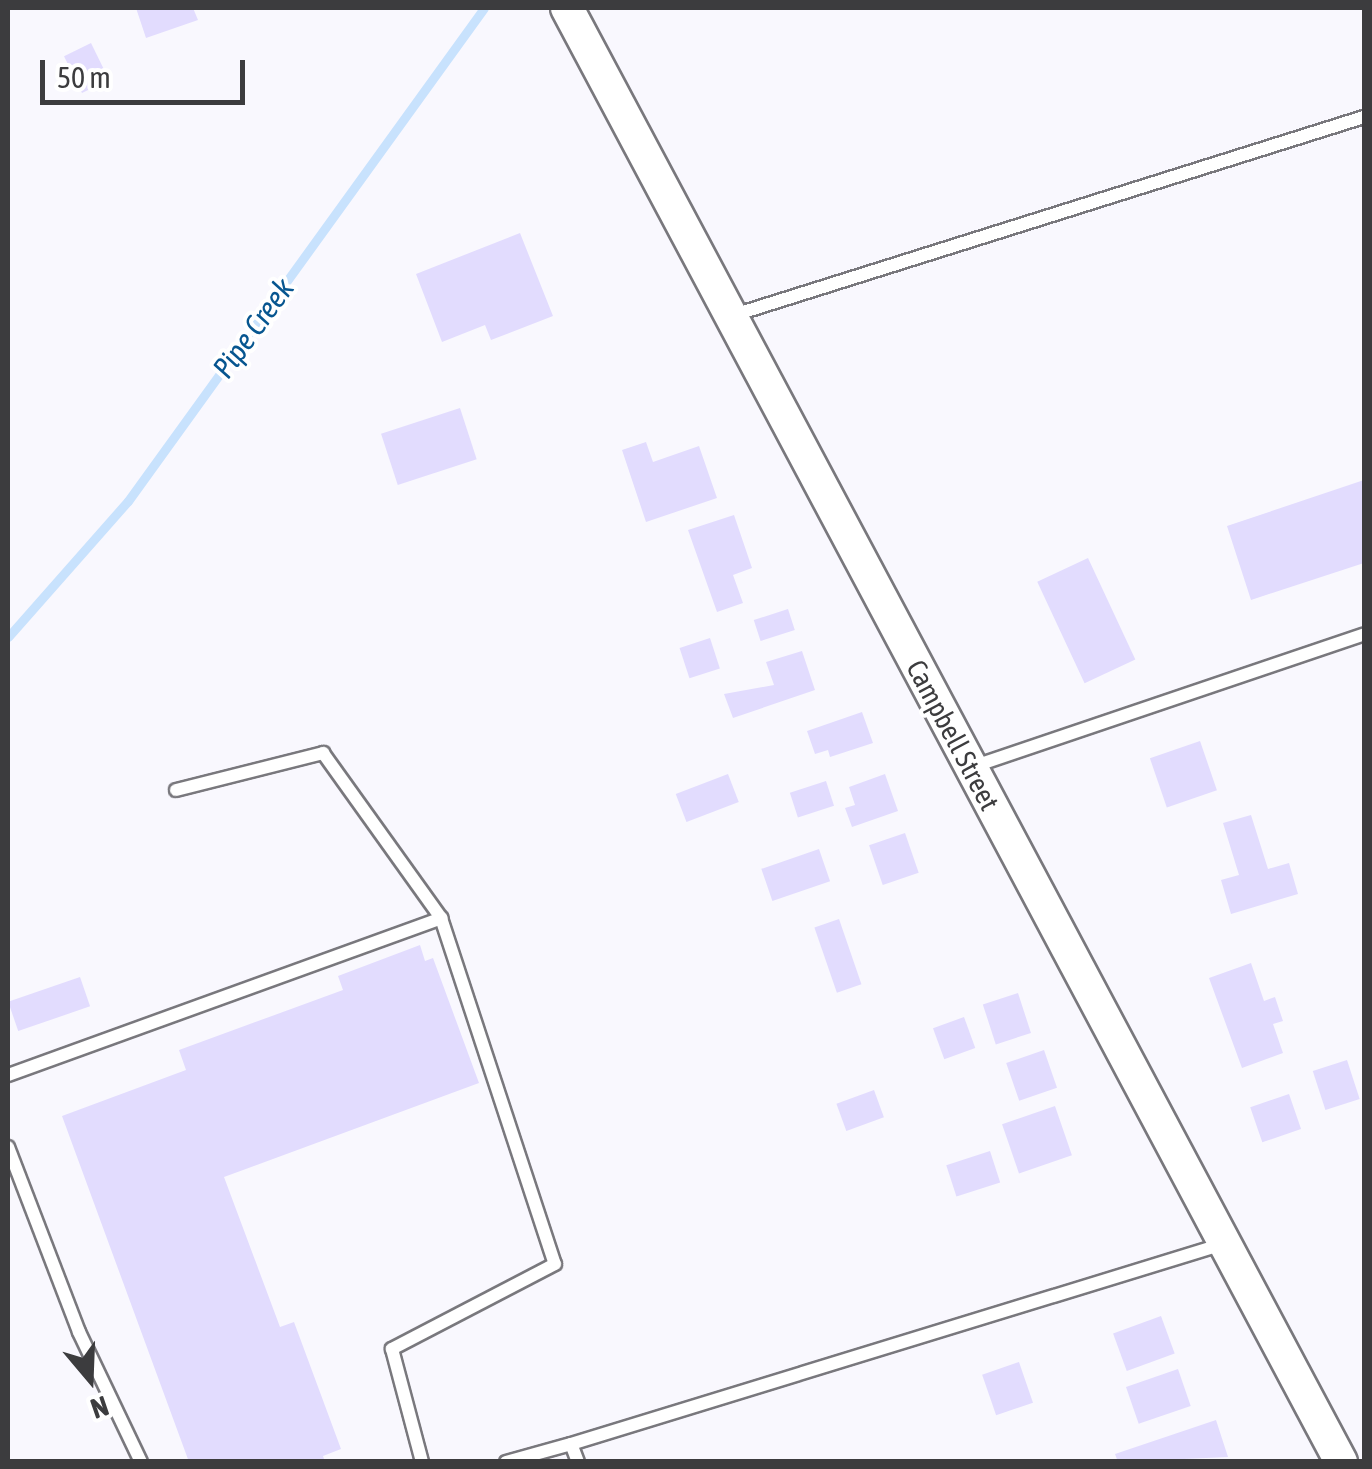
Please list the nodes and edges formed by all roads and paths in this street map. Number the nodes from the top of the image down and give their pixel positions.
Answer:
1 (569, 11) edge
2 (1364, 117) edge
3 (734, 315) junction
4 (1364, 634) edge
5 (970, 768) junction
6 (176, 790) dead end
7 (441, 918) junction
8 (8, 1075) edge
9 (8, 1147) edge
10 (1225, 1243) junction
11 (571, 1444) junction
12 (141, 1462) edge
13 (422, 1462) edge
14 (506, 1462) edge
15 (578, 1462) edge
16 (1341, 1462) edge

1 - 3 street, Campbell Street
2 - 3 lane
3 - 5 street, Campbell Street
4 - 5 lane
5 - 10 street, Campbell Street
6 - 7 lane
7 - 8 lane
7 - 13 lane
9 - 12 lane
10 - 11 lane
10 - 16 street, Campbell Street
11 - 14 lane
11 - 15 lane

